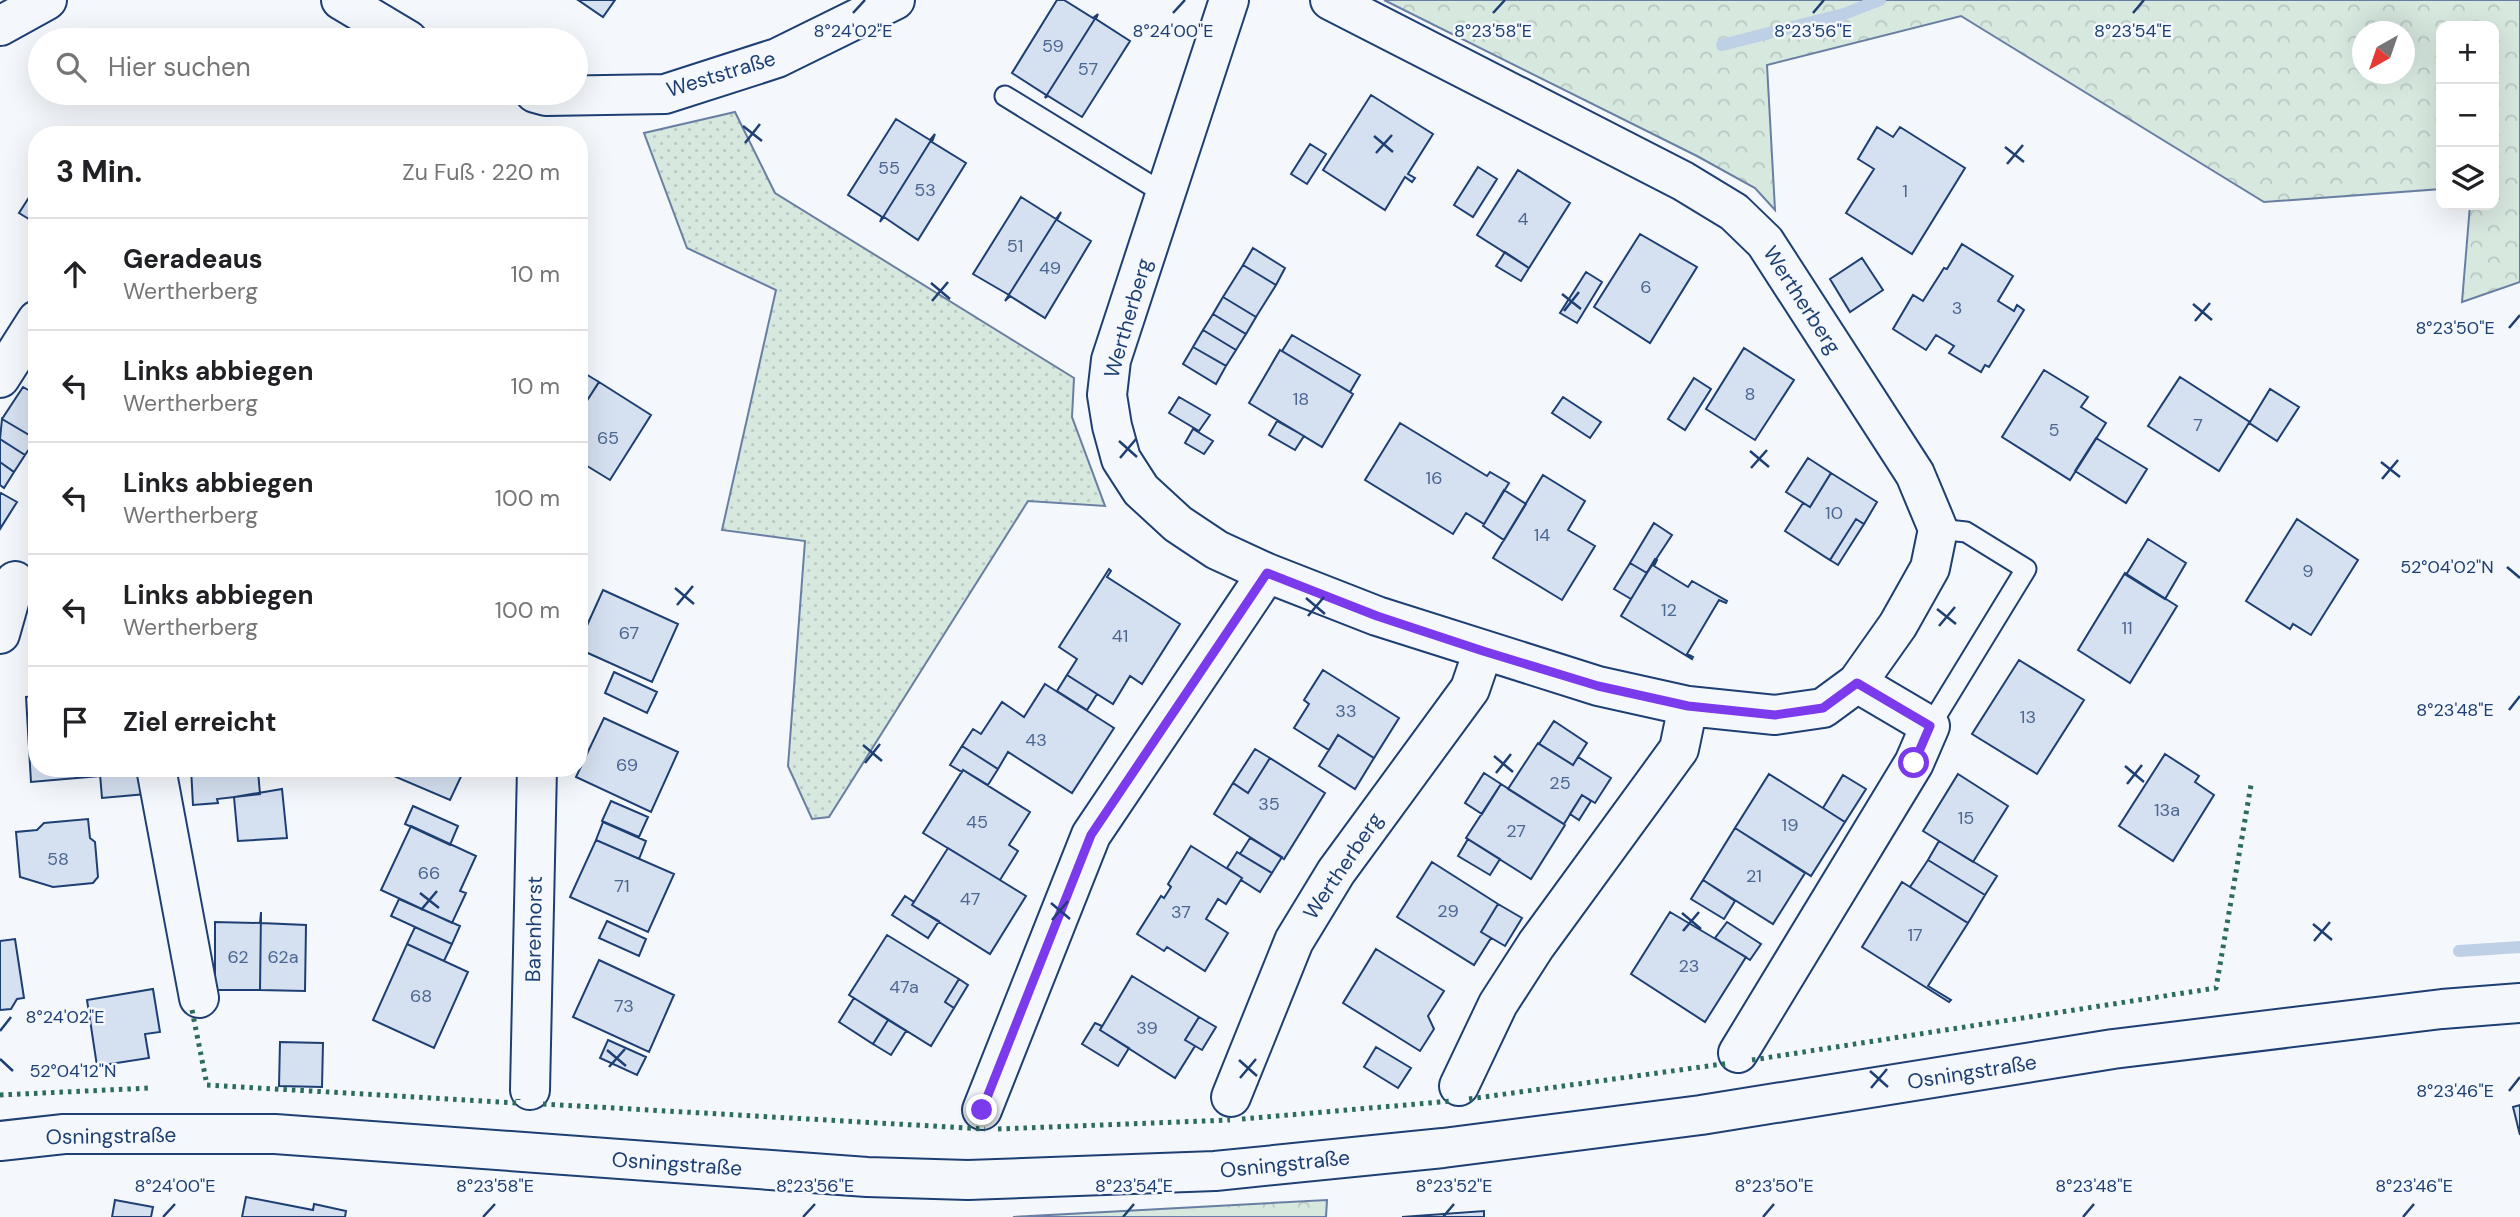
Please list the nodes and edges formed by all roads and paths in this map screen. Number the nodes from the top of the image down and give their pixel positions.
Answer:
1 (47, 0) edge
2 (341, 0) edge
3 (895, 0) edge
4 (1229, 0) edge
5 (1330, 0) edge
6 (0, 26) edge
7 (388, 28) edge
8 (588, 95) edge
9 (1005, 96) dead end
10 (1166, 194) junction
11 (28, 334) edge
12 (0, 377) edge
13 (1938, 529) junction
14 (1267, 573) junction
15 (17, 581) edge
16 (0, 634) edge
17 (1483, 651) junction
18 (1857, 683) junction
19 (1688, 706) junction
20 (1930, 726) junction
21 (158, 777) edge
22 (537, 777) edge
23 (199, 998) dead end
24 (2520, 1003) edge
25 (1738, 1053) dead end
26 (1460, 1086) dead end
27 (530, 1090) dead end
28 (1231, 1097) dead end
29 (982, 1110) dead end
30 (0, 1141) edge

1 - 6 street
2 - 7 street
3 - 8 street, Weststraße
4 - 10 street, Wertherberg
5 - 13 street, Wertherberg
9 - 10 lane
10 - 14 street, Wertherberg
11 - 12 street
13 - 18 street, Wertherberg
13 - 20 lane
14 - 17 street, Wertherberg
14 - 29 street
15 - 16 street
17 - 19 street, Wertherberg
17 - 28 street, Wertherberg
18 - 19 street, Wertherberg
18 - 20 street
19 - 26 street
20 - 25 street
21 - 23 street
22 - 27 street, Barenhorst
24 - 30 street, Osningstraße

